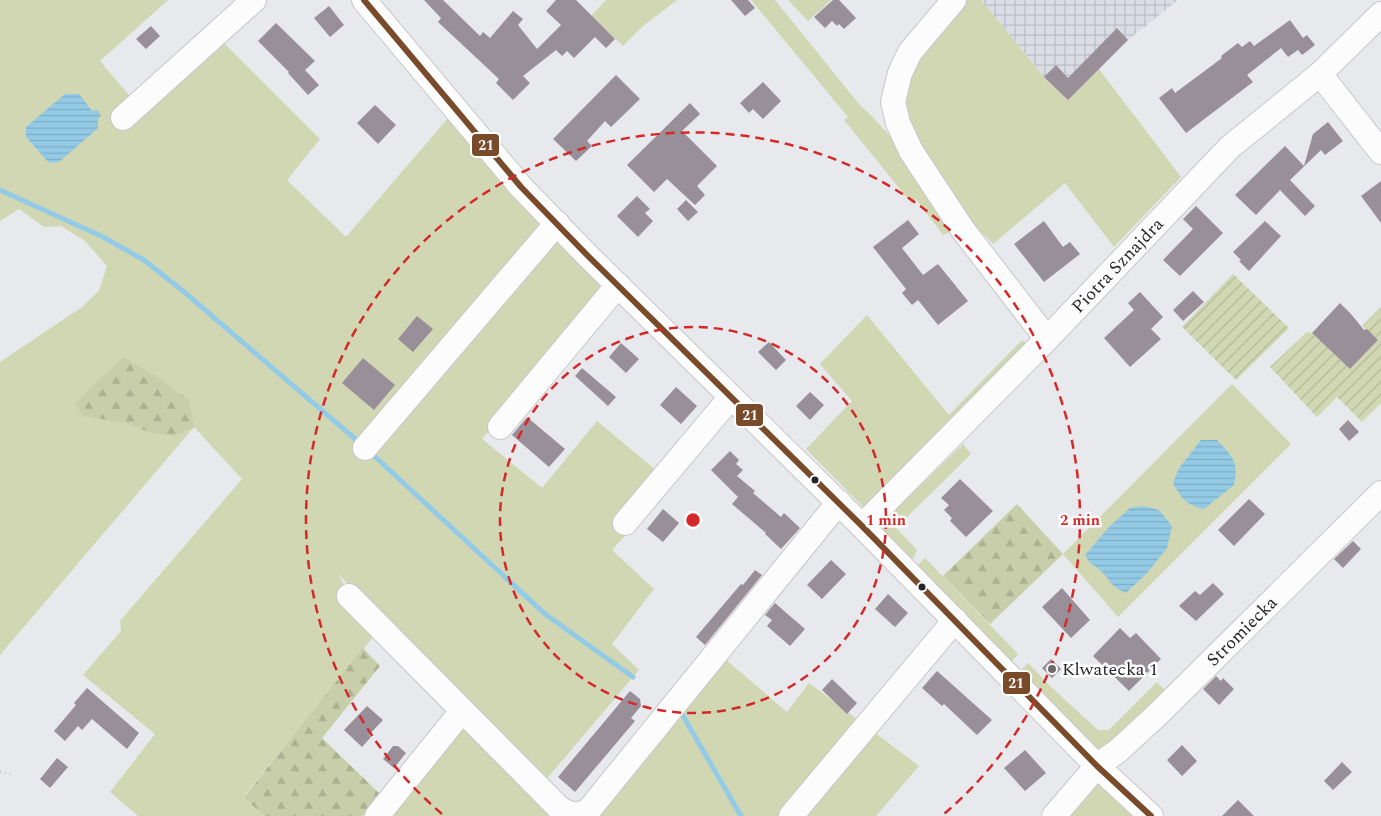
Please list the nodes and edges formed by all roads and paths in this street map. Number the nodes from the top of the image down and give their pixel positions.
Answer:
1 (254, 0) edge
2 (364, 0) edge
3 (954, 0) edge
4 (1381, 14) edge
5 (1320, 74) junction
6 (122, 118) dead end
7 (1381, 152) edge
8 (557, 224) junction
9 (618, 285) junction
10 (1047, 339) junction
11 (731, 397) junction
12 (500, 426) dead end
13 (365, 448) dead end
14 (1381, 493) edge
15 (839, 502) junction
16 (625, 523) dead end
17 (862, 526) junction
18 (349, 596) dead end
19 (954, 620) junction
20 (462, 711) junction
21 (1098, 766) junction
22 (0, 772) edge
23 (11, 774) dead end
24 (585, 814) edge
25 (377, 816) edge
26 (791, 816) edge
27 (1054, 816) edge
28 (1151, 816) edge

1 - 6 street
2 - 8 street
3 - 10 street
4 - 5 street, Piotra Sznajdra
5 - 7 street
5 - 10 street, Piotra Sznajdra
8 - 9 street
8 - 13 street
9 - 11 street
9 - 12 street
10 - 17 street, Piotra Sznajdra
11 - 15 street
11 - 16 street
14 - 21 street, Stromiecka
15 - 17 street
15 - 24 street
17 - 19 street
18 - 20 street
19 - 21 street
19 - 26 street
20 - 24 street
20 - 25 street
21 - 27 street, Stromiecka
21 - 28 street
22 - 23 path

